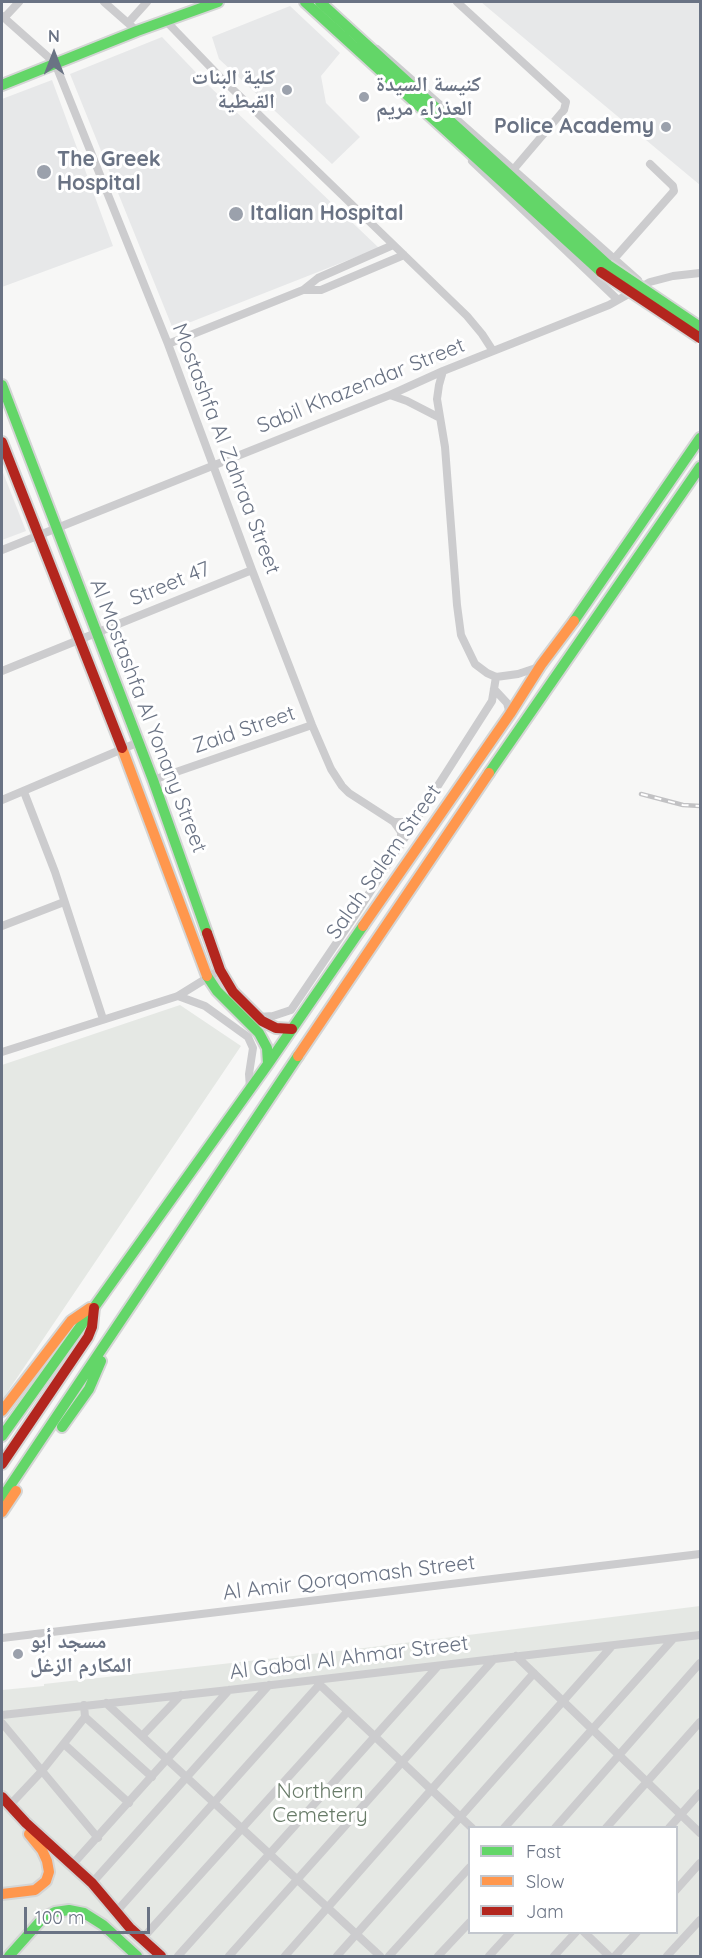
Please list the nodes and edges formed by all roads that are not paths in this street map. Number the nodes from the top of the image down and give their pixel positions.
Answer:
1 (19, 2) edge
2 (104, 2) edge
3 (147, 2) edge
4 (218, 2) edge
5 (305, 2) edge
6 (320, 2) edge
7 (457, 2) edge
8 (3, 17) edge
9 (166, 21) junction
10 (128, 23) junction
11 (136, 31) junction
12 (371, 47) junction
13 (359, 51) junction
14 (55, 63) junction
15 (2, 85) edge
16 (650, 164) dead end
17 (513, 170) junction
18 (393, 245) junction
19 (404, 255) junction
20 (608, 266) junction
21 (700, 273) edge
22 (644, 285) junction
23 (303, 290) junction
24 (618, 300) junction
25 (700, 327) edge
26 (700, 338) edge
27 (168, 344) junction
28 (493, 351) junction
29 (443, 371) junction
30 (2, 385) edge
31 (390, 395) junction
32 (440, 418) junction
33 (700, 438) edge
34 (2, 442) edge
35 (214, 466) junction
36 (700, 467) edge
37 (57, 529) junction
38 (39, 536) junction
39 (2, 550) edge
40 (252, 570) junction
41 (97, 633) junction
42 (80, 639) junction
43 (541, 665) junction
44 (2, 671) edge
45 (496, 677) junction
46 (494, 689) junction
47 (510, 714) junction
48 (312, 725) junction
49 (139, 742) junction
50 (123, 749) junction
51 (153, 780) junction
52 (24, 792) junction
53 (2, 800) edge
54 (420, 813) junction
55 (394, 822) junction
56 (401, 844) junction
57 (64, 902) junction
58 (2, 926) edge
59 (220, 970) junction
60 (207, 978) junction
61 (178, 996) junction
62 (258, 1017) junction
63 (103, 1018) junction
64 (292, 1029) junction
65 (2, 1052) edge
66 (268, 1064) junction
67 (250, 1089) junction
68 (95, 1306) junction
69 (107, 1342) junction
70 (2, 1411) edge
71 (2, 1436) edge
72 (2, 1464) edge
73 (2, 1498) edge
74 (2, 1512) edge
75 (700, 1554) edge
76 (700, 1635) edge
77 (2, 1638) edge
78 (673, 1639) junction
79 (612, 1646) junction
80 (516, 1656) junction
81 (494, 1659) junction
82 (700, 1663) edge
83 (438, 1666) junction
84 (534, 1673) junction
85 (317, 1682) junction
86 (269, 1685) junction
87 (229, 1690) junction
88 (181, 1695) junction
89 (106, 1702) junction
90 (564, 1702) junction
91 (84, 1705) junction
92 (348, 1711) junction
93 (2, 1715) edge
94 (85, 1717) junction
95 (700, 1722) edge
96 (2, 1723) edge
97 (592, 1729) junction
98 (142, 1736) junction
99 (375, 1736) junction
100 (64, 1744) junction
101 (620, 1756) junction
102 (167, 1759) junction
103 (402, 1762) junction
104 (41, 1772) junction
105 (152, 1777) junction
106 (186, 1777) junction
107 (648, 1782) junction
108 (433, 1790) junction
109 (700, 1793) edge
110 (5, 1801) edge
111 (214, 1802) junction
112 (129, 1803) junction
113 (681, 1815) junction
114 (461, 1817) junction
115 (26, 1823) junction
116 (471, 1826) edge
117 (505, 1826) edge
118 (556, 1826) edge
119 (607, 1826) edge
120 (670, 1826) edge
121 (242, 1829) junction
122 (700, 1833) edge
123 (98, 1838) junction
124 (270, 1854) junction
125 (700, 1863) edge
126 (72, 1865) junction
127 (468, 1869) edge
128 (297, 1880) junction
129 (92, 1883) junction
130 (678, 1888) edge
131 (2, 1894) edge
132 (327, 1908) junction
133 (116, 1912) junction
134 (700, 1920) edge
135 (468, 1924) edge
136 (356, 1934) junction
137 (509, 1934) edge
138 (574, 1934) edge
139 (586, 1934) edge
140 (635, 1934) edge
141 (142, 1939) junction
142 (9, 1956) edge
143 (137, 1956) edge
144 (161, 1956) edge
145 (178, 1956) edge
146 (229, 1956) edge
147 (285, 1956) edge
148 (337, 1956) edge
149 (380, 1956) edge
150 (389, 1956) edge
151 (438, 1956) edge
152 (489, 1956) edge
153 (554, 1956) edge
154 (609, 1956) edge
155 (615, 1956) edge
156 (667, 1956) edge

1 - 8 street
2 - 10 street
3 - 10 street
4 - 9 main road
5 - 13 main road
6 - 12 main road
7 - 17 street
8 - 14 street
9 - 11 main road
9 - 18 street
10 - 11 street
11 - 14 main road
12 - 17 street
12 - 20 main road
13 - 20 main road
13 - 24 street
14 - 15 main road
14 - 27 street, Mostashfa Al Zahraa Street
16 - 20 street
17 - 20 street
18 - 19 street
18 - 23 street
19 - 23 street
19 - 28 street
20 - 22 street
20 - 25 main road, bridge
20 - 26 main road, bridge
21 - 22 street, Sabil Khazendar Street
22 - 24 street, Sabil Khazendar Street
23 - 27 street
24 - 28 street, Sabil Khazendar Street
27 - 35 street, Mostashfa Al Zahraa Street
28 - 29 street, Sabil Khazendar Street
29 - 31 street, Sabil Khazendar Street
29 - 32 street
30 - 37 main road, Al Mostashfa Al Yonany Street
31 - 32 street
31 - 35 street, Sabil Khazendar Street
32 - 45 street
33 - 43 main road, Salah Salem Street
34 - 38 main road, Al Mostashfa Al Yonany Street
35 - 37 street, Sabil Khazendar Street
35 - 40 street, Mostashfa Al Zahraa Street
36 - 69 main road, Salah Salem Street
37 - 38 street, Sabil Khazendar Street
37 - 41 main road, Al Mostashfa Al Yonany Street
38 - 39 street, Sabil Khazendar Street
38 - 42 main road, Al Mostashfa Al Yonany Street
40 - 41 street, Street 47
40 - 48 street, Mostashfa Al Zahraa Street
41 - 42 street, Street 47
41 - 49 main road, Al Mostashfa Al Yonany Street
42 - 44 street, Street 47
42 - 50 main road, Al Mostashfa Al Yonany Street
43 - 45 street
43 - 47 main road, Salah Salem Street
45 - 46 street
46 - 47 street
46 - 54 street
47 - 64 main road, Salah Salem Street
48 - 51 street, Zaid Street
48 - 55 street, Mostashfa Al Zahraa Street
49 - 50 street
49 - 51 main road, Al Mostashfa Al Yonany Street
50 - 52 street
50 - 60 main road, Al Mostashfa Al Yonany Street
51 - 59 main road, Al Mostashfa Al Yonany Street
52 - 53 street
52 - 57 street
54 - 55 street
54 - 56 street
55 - 56 street
56 - 62 street
57 - 58 street
57 - 63 street
59 - 60 street
59 - 62 main road, Al Mostashfa Al Yonany Street
60 - 61 street
60 - 66 main road, Al Mostashfa Al Yonany Street
61 - 63 street
61 - 67 street
62 - 64 main road, Al Mostashfa Al Yonany Street
63 - 65 street
64 - 66 main road, Salah Salem Street
66 - 67 main road, Salah Salem Street
67 - 68 main road, Salah Salem Street
68 - 70 main road
68 - 71 main road, Salah Salem Street
68 - 72 main road
69 - 73 main road, Salah Salem Street
69 - 74 main road
75 - 77 street, Al Amir Qorqomash Street
76 - 78 street, Al Gabal Al Ahmar Street
78 - 79 street, Al Gabal Al Ahmar Street
78 - 97 street
79 - 80 street, Al Gabal Al Ahmar Street
79 - 90 street
80 - 81 street, Al Gabal Al Ahmar Street
80 - 84 street
81 - 83 street, Al Gabal Al Ahmar Street
81 - 103 street
82 - 101 street
83 - 85 street, Al Gabal Al Ahmar Street
83 - 99 street
84 - 90 street
84 - 108 street
85 - 86 street, Al Gabal Al Ahmar Street
85 - 92 street
85 - 111 street
86 - 87 street, Al Gabal Al Ahmar Street
86 - 106 street
87 - 88 street, Al Gabal Al Ahmar Street
87 - 102 street
88 - 89 street, Al Gabal Al Ahmar Street
88 - 98 street
89 - 91 street, Al Gabal Al Ahmar Street
89 - 98 street
90 - 97 street
90 - 114 street
91 - 93 street, Al Gabal Al Ahmar Street
91 - 94 street
92 - 99 street
92 - 121 street
94 - 100 street
94 - 105 street
95 - 107 street
96 - 104 street
97 - 101 street
97 - 117 street
98 - 102 street
99 - 103 street
99 - 124 street
100 - 104 street
100 - 112 street
101 - 107 street
101 - 118 street
102 - 105 street
102 - 106 street
103 - 108 street
103 - 128 street
104 - 110 street
104 - 123 street
105 - 112 street
106 - 111 street
106 - 129 street
107 - 113 street
107 - 119 street
108 - 114 street
108 - 132 street
109 - 113 street
110 - 115 main road
111 - 121 street
111 - 133 street
112 - 123 street
113 - 120 street
113 - 122 street
114 - 116 street
114 - 136 street
115 - 126 main road
115 - 131 main road
121 - 124 street
121 - 141 street
123 - 126 street
124 - 128 street
124 - 145 street
125 - 130 street
126 - 129 main road
127 - 150 street
128 - 132 street
128 - 146 street
129 - 133 main road
132 - 136 street
132 - 147 street
133 - 141 main road
134 - 156 street
135 - 151 street
136 - 148 street
136 - 149 street
137 - 152 street
138 - 153 street
139 - 154 street
140 - 155 street
141 - 144 main road
142 - 143 main road

